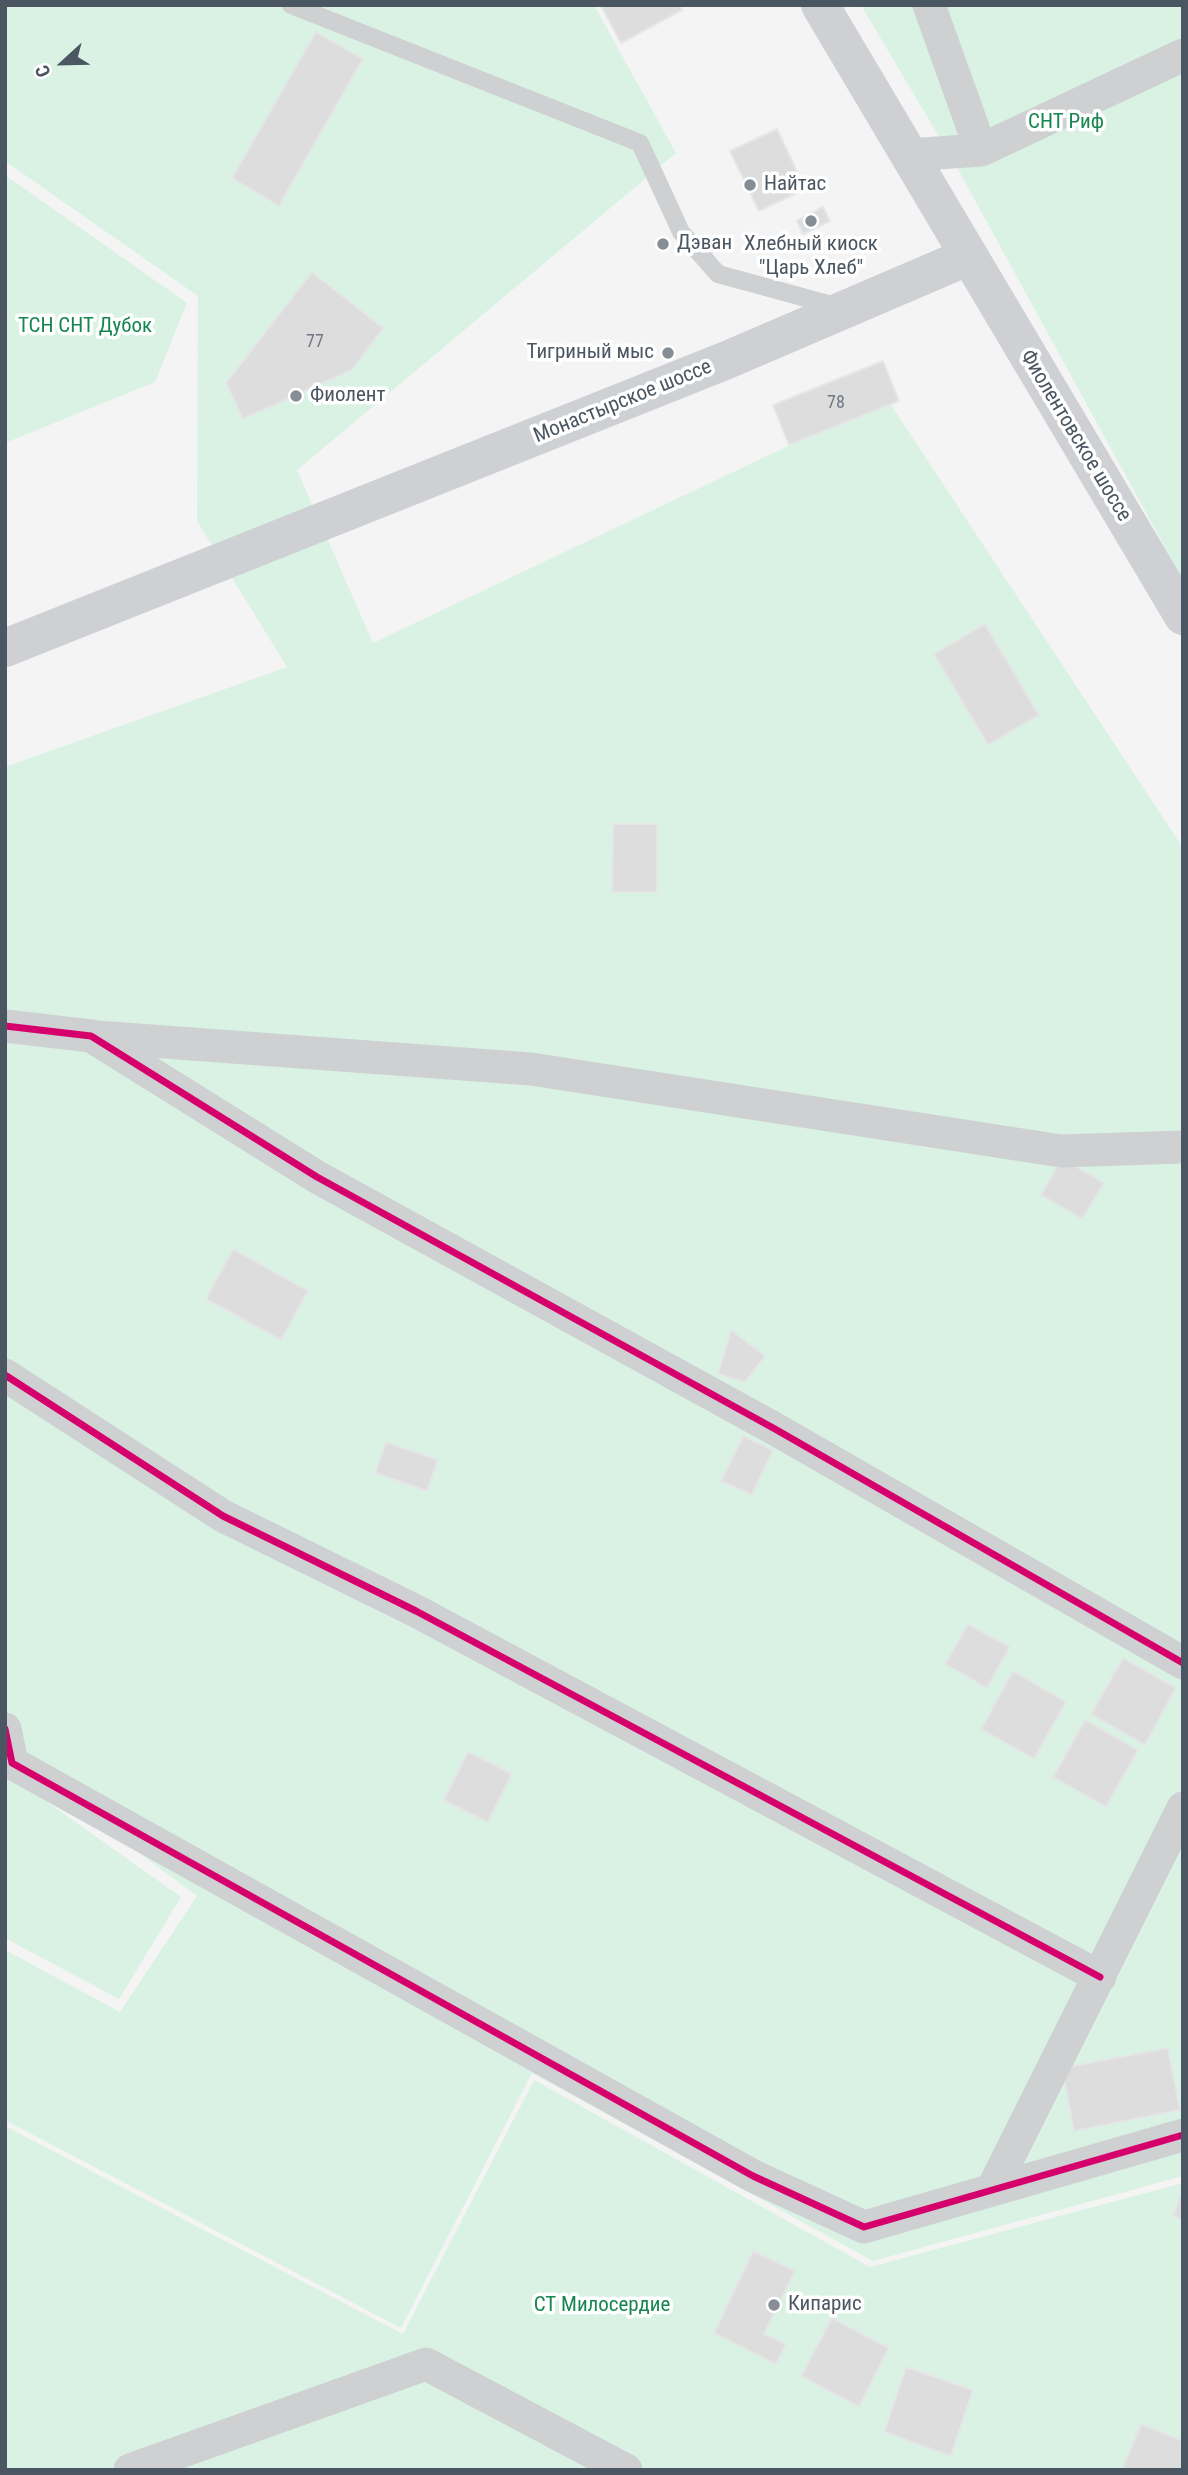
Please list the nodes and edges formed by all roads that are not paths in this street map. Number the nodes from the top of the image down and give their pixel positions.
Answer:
1 (291, 5) edge
2 (820, 5) edge
3 (929, 5) edge
4 (1183, 55) edge
5 (981, 150) junction
6 (908, 155) junction
7 (967, 257) junction
8 (849, 310) junction
9 (1183, 616) edge
10 (5, 648) edge
11 (5, 1026) edge
12 (90, 1036) junction
13 (1183, 1147) edge
14 (5, 1375) edge
15 (1183, 1663) edge
16 (5, 1729) edge
17 (1183, 1808) edge
18 (1100, 1976) junction
19 (1183, 2135) edge
20 (992, 2190) junction
21 (130, 2470) edge
22 (626, 2470) edge

1 - 8 lane
2 - 6 main road
3 - 5 street
4 - 5 street
5 - 6 street
6 - 7 main road
7 - 8 main road, Монастырское шоссе
7 - 9 main road, Фиолентовское шоссе
8 - 10 main road, Монастырское шоссе
11 - 12 street
12 - 13 street
12 - 15 street
14 - 18 street
16 - 20 street
17 - 18 street
18 - 20 street
19 - 20 street
21 - 22 street

